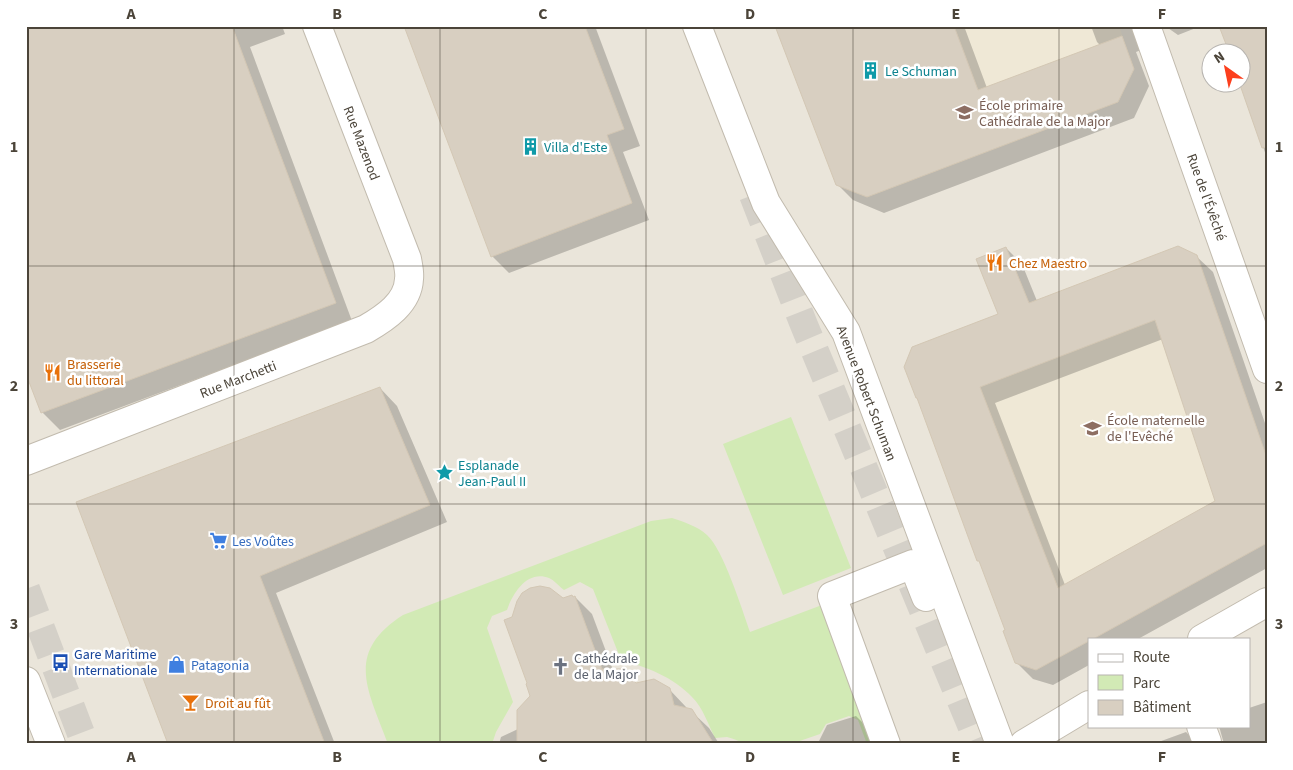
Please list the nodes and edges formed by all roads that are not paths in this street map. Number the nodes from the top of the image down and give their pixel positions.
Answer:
1 (317, 26) edge
2 (696, 26) edge
3 (1146, 26) edge
4 (407, 259) joint
5 (1267, 369) edge
6 (26, 460) edge
7 (1267, 602) edge
8 (1204, 638) edge
9 (26, 681) edge
10 (1088, 706) edge
11 (51, 744) edge
12 (886, 744) edge
13 (981, 744) edge
14 (1000, 744) edge
15 (1024, 744) edge

1 - 4 street, Rue Mazenod
2 - 14 street, Avenue Robert Schuman
3 - 5 street, Rue de l'Évêché
4 - 6 street, Rue Marchetti
7 - 8 street
9 - 11 street
10 - 15 street
12 - 13 street

